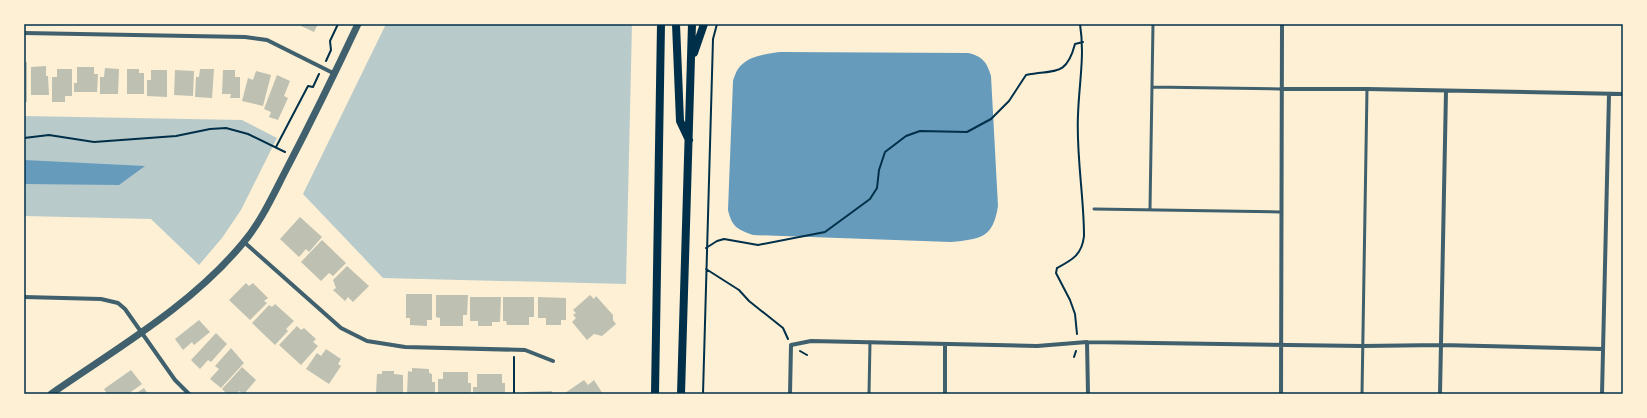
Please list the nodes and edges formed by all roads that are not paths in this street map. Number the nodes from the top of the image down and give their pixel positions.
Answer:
1 (358, 24) edge
2 (661, 24) edge
3 (676, 24) edge
4 (692, 24) edge
5 (704, 24) edge
6 (1153, 24) edge
7 (1282, 24) edge
8 (24, 33) edge
9 (692, 59) junction
10 (335, 74) junction
11 (1152, 87) junction
12 (1367, 89) junction
13 (1281, 90) junction
14 (1446, 91) junction
15 (1609, 94) junction
16 (1623, 94) edge
17 (690, 143) junction
18 (1094, 209) dead end
19 (1150, 209) junction
20 (1280, 212) junction
21 (244, 242) junction
22 (24, 297) edge
23 (141, 332) junction
24 (870, 342) junction
25 (1087, 342) junction
26 (945, 344) junction
27 (1282, 345) junction
28 (1441, 345) junction
29 (1362, 346) junction
30 (1603, 349) junction
31 (553, 361) dead end
32 (51, 394) edge
33 (189, 394) edge
34 (655, 394) edge
35 (682, 394) edge
36 (790, 394) edge
37 (869, 394) edge
38 (945, 394) edge
39 (1088, 394) edge
40 (1281, 394) edge
41 (1362, 394) edge
42 (1440, 394) edge
43 (1602, 394) edge

1 - 10 street
2 - 34 main road
3 - 17 main road
4 - 9 main road
5 - 9 main road
6 - 11 lane
7 - 13 street
8 - 10 street
9 - 17 main road
10 - 21 street
11 - 13 lane
11 - 19 lane
12 - 13 street
12 - 14 street
12 - 29 lane
13 - 20 street
14 - 15 street
14 - 28 street
15 - 16 street
15 - 30 street
17 - 35 main road
18 - 19 lane
19 - 20 lane
20 - 27 street
21 - 23 street
21 - 31 street
22 - 23 street
23 - 32 street
23 - 33 street
24 - 26 street
24 - 36 street
24 - 37 lane
25 - 26 street
25 - 27 street
25 - 39 street
26 - 38 street
27 - 29 street
27 - 40 street
28 - 29 street
28 - 30 street
28 - 42 street
29 - 41 lane
30 - 43 street

